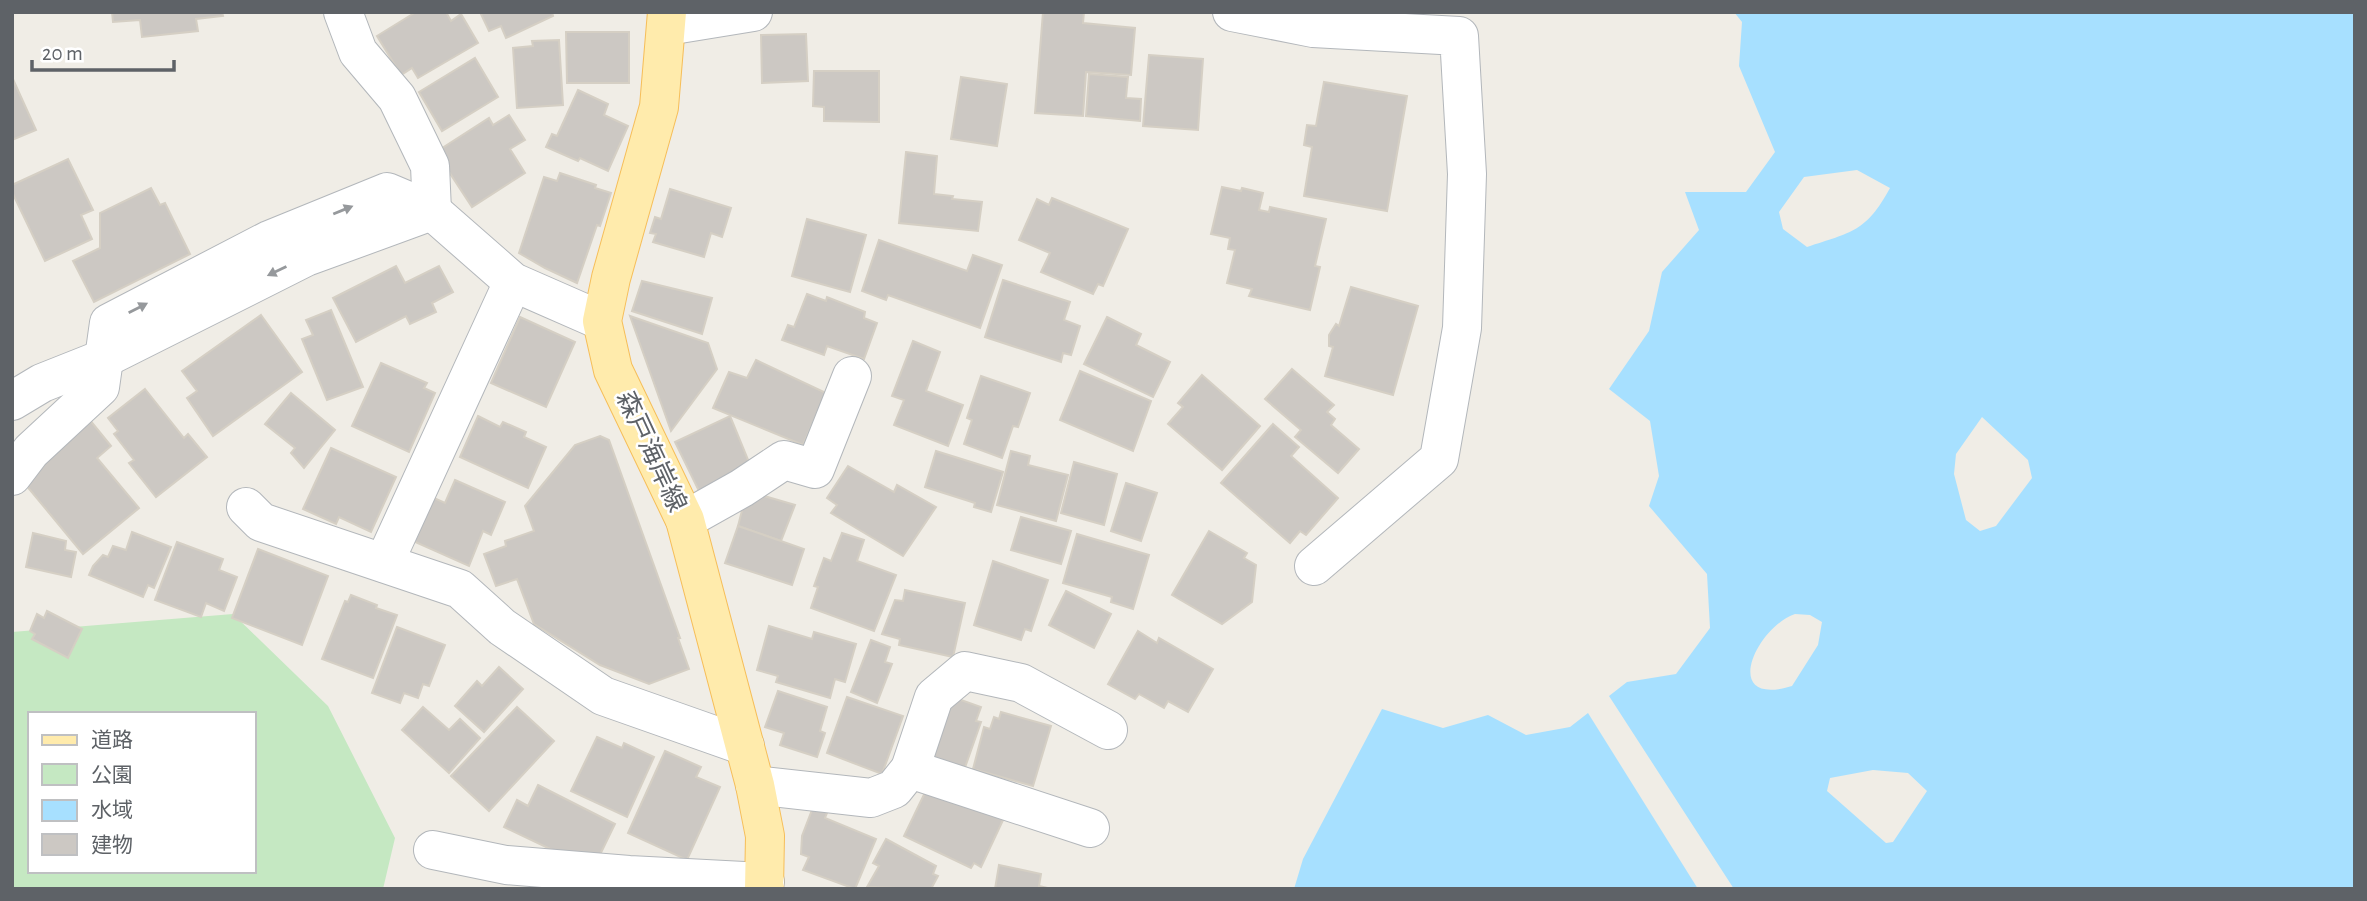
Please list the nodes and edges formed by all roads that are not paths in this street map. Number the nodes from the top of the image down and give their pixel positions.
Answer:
1 (343, 12) edge
2 (752, 12) edge
3 (1232, 12) edge
4 (667, 19) edge
5 (432, 211) junction
6 (513, 282) junction
7 (603, 321) junction
8 (105, 358) junction
9 (852, 376) dead end
10 (12, 401) edge
11 (12, 476) edge
12 (246, 507) dead end
13 (685, 520) junction
14 (384, 563) junction
15 (1314, 566) dead end
16 (1108, 730) dead end
17 (745, 746) junction
18 (910, 769) junction
19 (755, 785) junction
20 (1090, 828) dead end
21 (433, 850) dead end
22 (764, 886) edge

1 - 5 street
2 - 4 street
3 - 15 street
4 - 7 main road, 森戸海岸線
5 - 6 street
5 - 8 street
6 - 7 street
6 - 14 street
7 - 13 main road, 森戸海岸線
8 - 10 street
8 - 11 street
9 - 13 street
12 - 14 street
13 - 17 main road, 森戸海岸線
14 - 17 street
16 - 18 street
17 - 19 main road, 森戸海岸線
18 - 19 street
18 - 20 street
19 - 22 main road, 森戸海岸線
21 - 22 street

